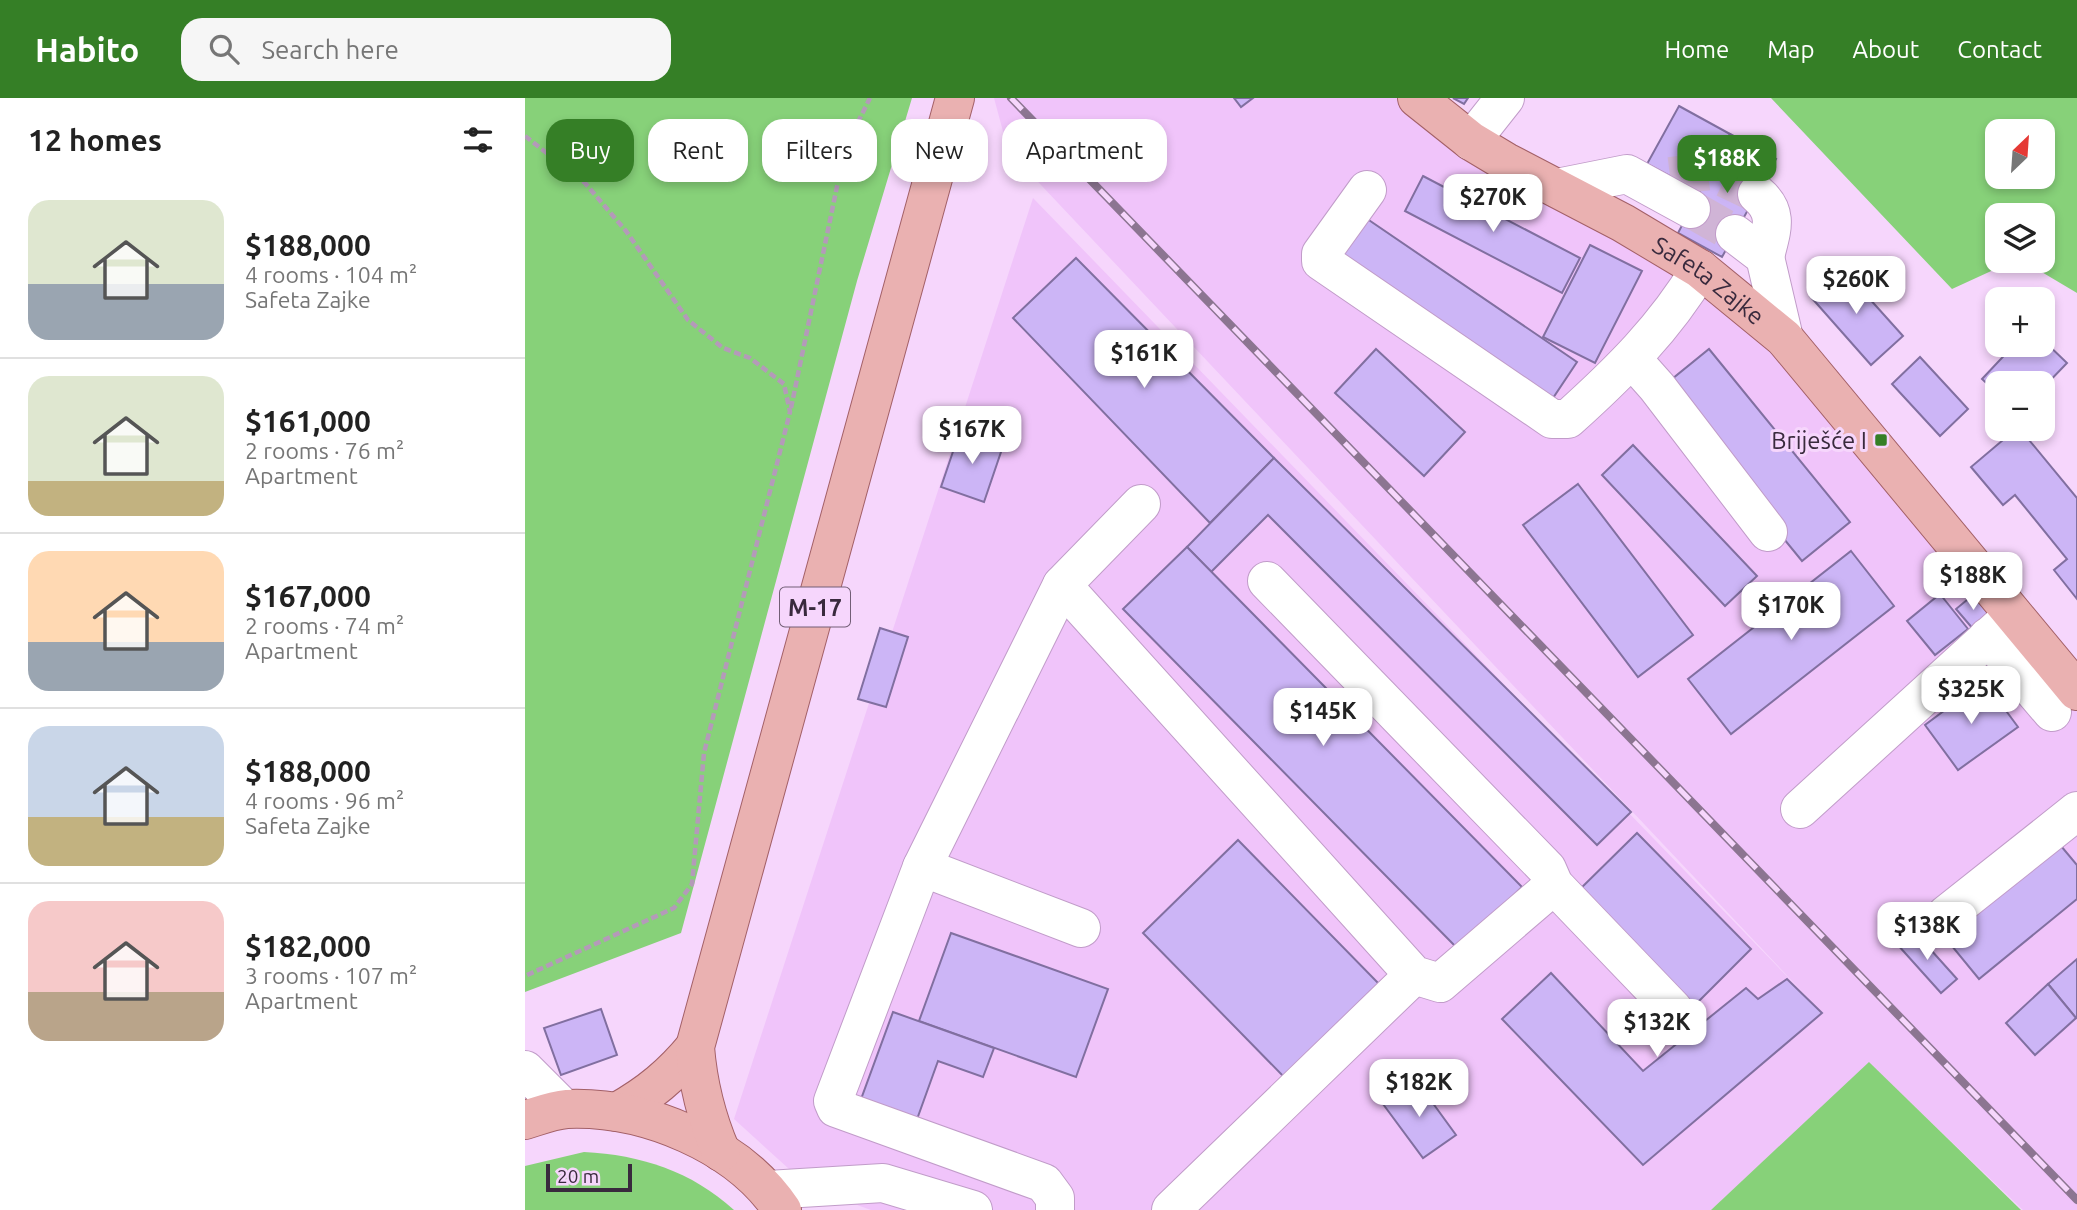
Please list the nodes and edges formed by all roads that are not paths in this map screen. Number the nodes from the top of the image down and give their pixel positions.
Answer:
1 (955, 98) edge
2 (1417, 98) edge
3 (1505, 98) edge
4 (1471, 141) junction
5 (1557, 188) junction
6 (1367, 190) dead end
7 (1757, 194) tunnel mouth
8 (1691, 209) tunnel mouth
9 (1735, 234) tunnel mouth
10 (1765, 257) junction
11 (1700, 269) junction
12 (1784, 338) junction
13 (1633, 360) junction
14 (1141, 504) dead end
15 (1768, 532) dead end
16 (1267, 581) dead end
17 (1062, 585) junction
18 (2000, 626) junction
19 (2064, 701) edge
20 (1800, 809) dead end
21 (2077, 811) edge
22 (922, 867) junction
23 (1554, 886) junction
24 (1946, 915) dead end
25 (1081, 928) dead end
26 (1414, 975) junction
27 (1673, 1009) dead end
28 (695, 1047) junction
29 (525, 1070) edge
30 (564, 1109) junction
31 (617, 1112) junction
32 (525, 1120) edge
33 (721, 1152) junction
34 (909, 1192) junction
35 (775, 1200) edge
36 (871, 1210) edge
37 (973, 1210) edge
38 (1055, 1210) edge
39 (1171, 1210) edge

1 - 28 main road, M-17
2 - 4 main road, Safeta Zajke
3 - 4 street
4 - 5 main road, Safeta Zajke
5 - 8 street
5 - 11 main road, Safeta Zajke
6 - 13 street
7 - 10 street
9 - 10 street
10 - 12 street
11 - 12 main road, Safeta Zajke
11 - 13 street
12 - 18 main road, Safeta Zajke
13 - 15 street
14 - 17 street
16 - 23 street
17 - 22 street
17 - 26 street
18 - 19 main road, Safeta Zajke
18 - 20 street
21 - 24 street
22 - 25 street
22 - 38 street
23 - 26 street
23 - 27 street
26 - 39 street
28 - 31 main road, M-17
28 - 33 main road, M-17
29 - 30 street
30 - 31 main road, M-17
30 - 32 main road, M-17
31 - 33 main road, M-17
33 - 35 main road, M-17
34 - 35 street
34 - 36 street
34 - 37 street

